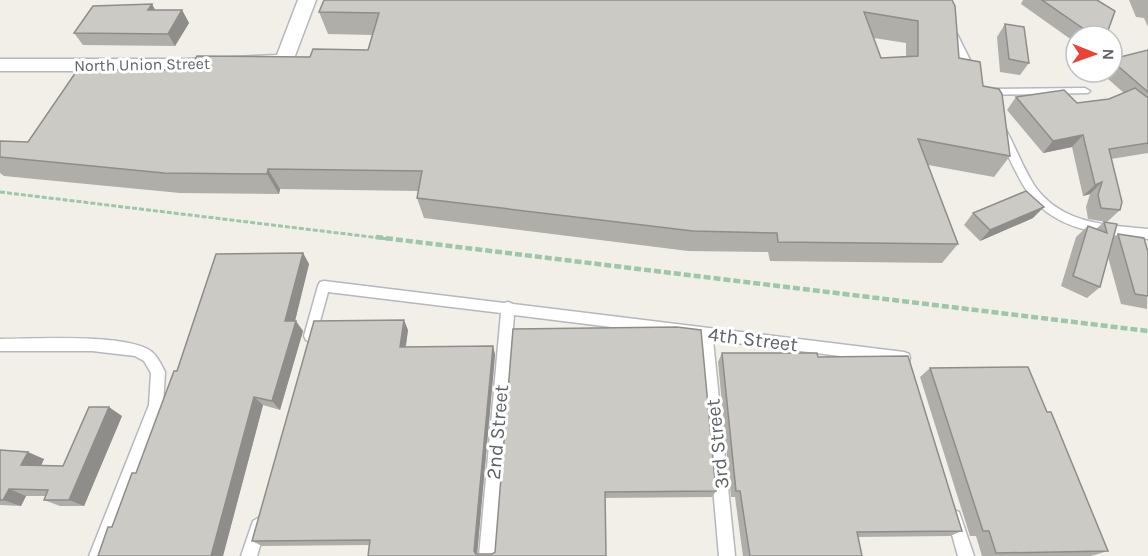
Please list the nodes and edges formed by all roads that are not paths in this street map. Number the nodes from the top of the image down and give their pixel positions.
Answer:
1 (307, 0) edge
2 (945, 20) edge
3 (0, 65) edge
4 (1085, 91) dead end
5 (981, 92) junction
6 (986, 102) edge
7 (996, 122) edge
8 (1148, 234) edge
9 (508, 307) junction
10 (706, 332) junction
11 (0, 345) edge
12 (306, 353) edge
13 (909, 369) edge
14 (949, 501) edge
15 (262, 511) edge
16 (97, 556) edge
17 (249, 556) edge
18 (486, 556) edge
19 (727, 556) edge
20 (966, 556) edge

1 - 3 street, North Union Street
2 - 5 lane
4 - 5 lane
5 - 6 lane
7 - 8 lane
9 - 10 lane, 4th Street
9 - 12 lane, 4th Street
9 - 18 lane, 2nd Street
10 - 13 lane, 4th Street
10 - 19 lane, 3rd Street
11 - 16 lane
14 - 20 lane
15 - 17 lane

